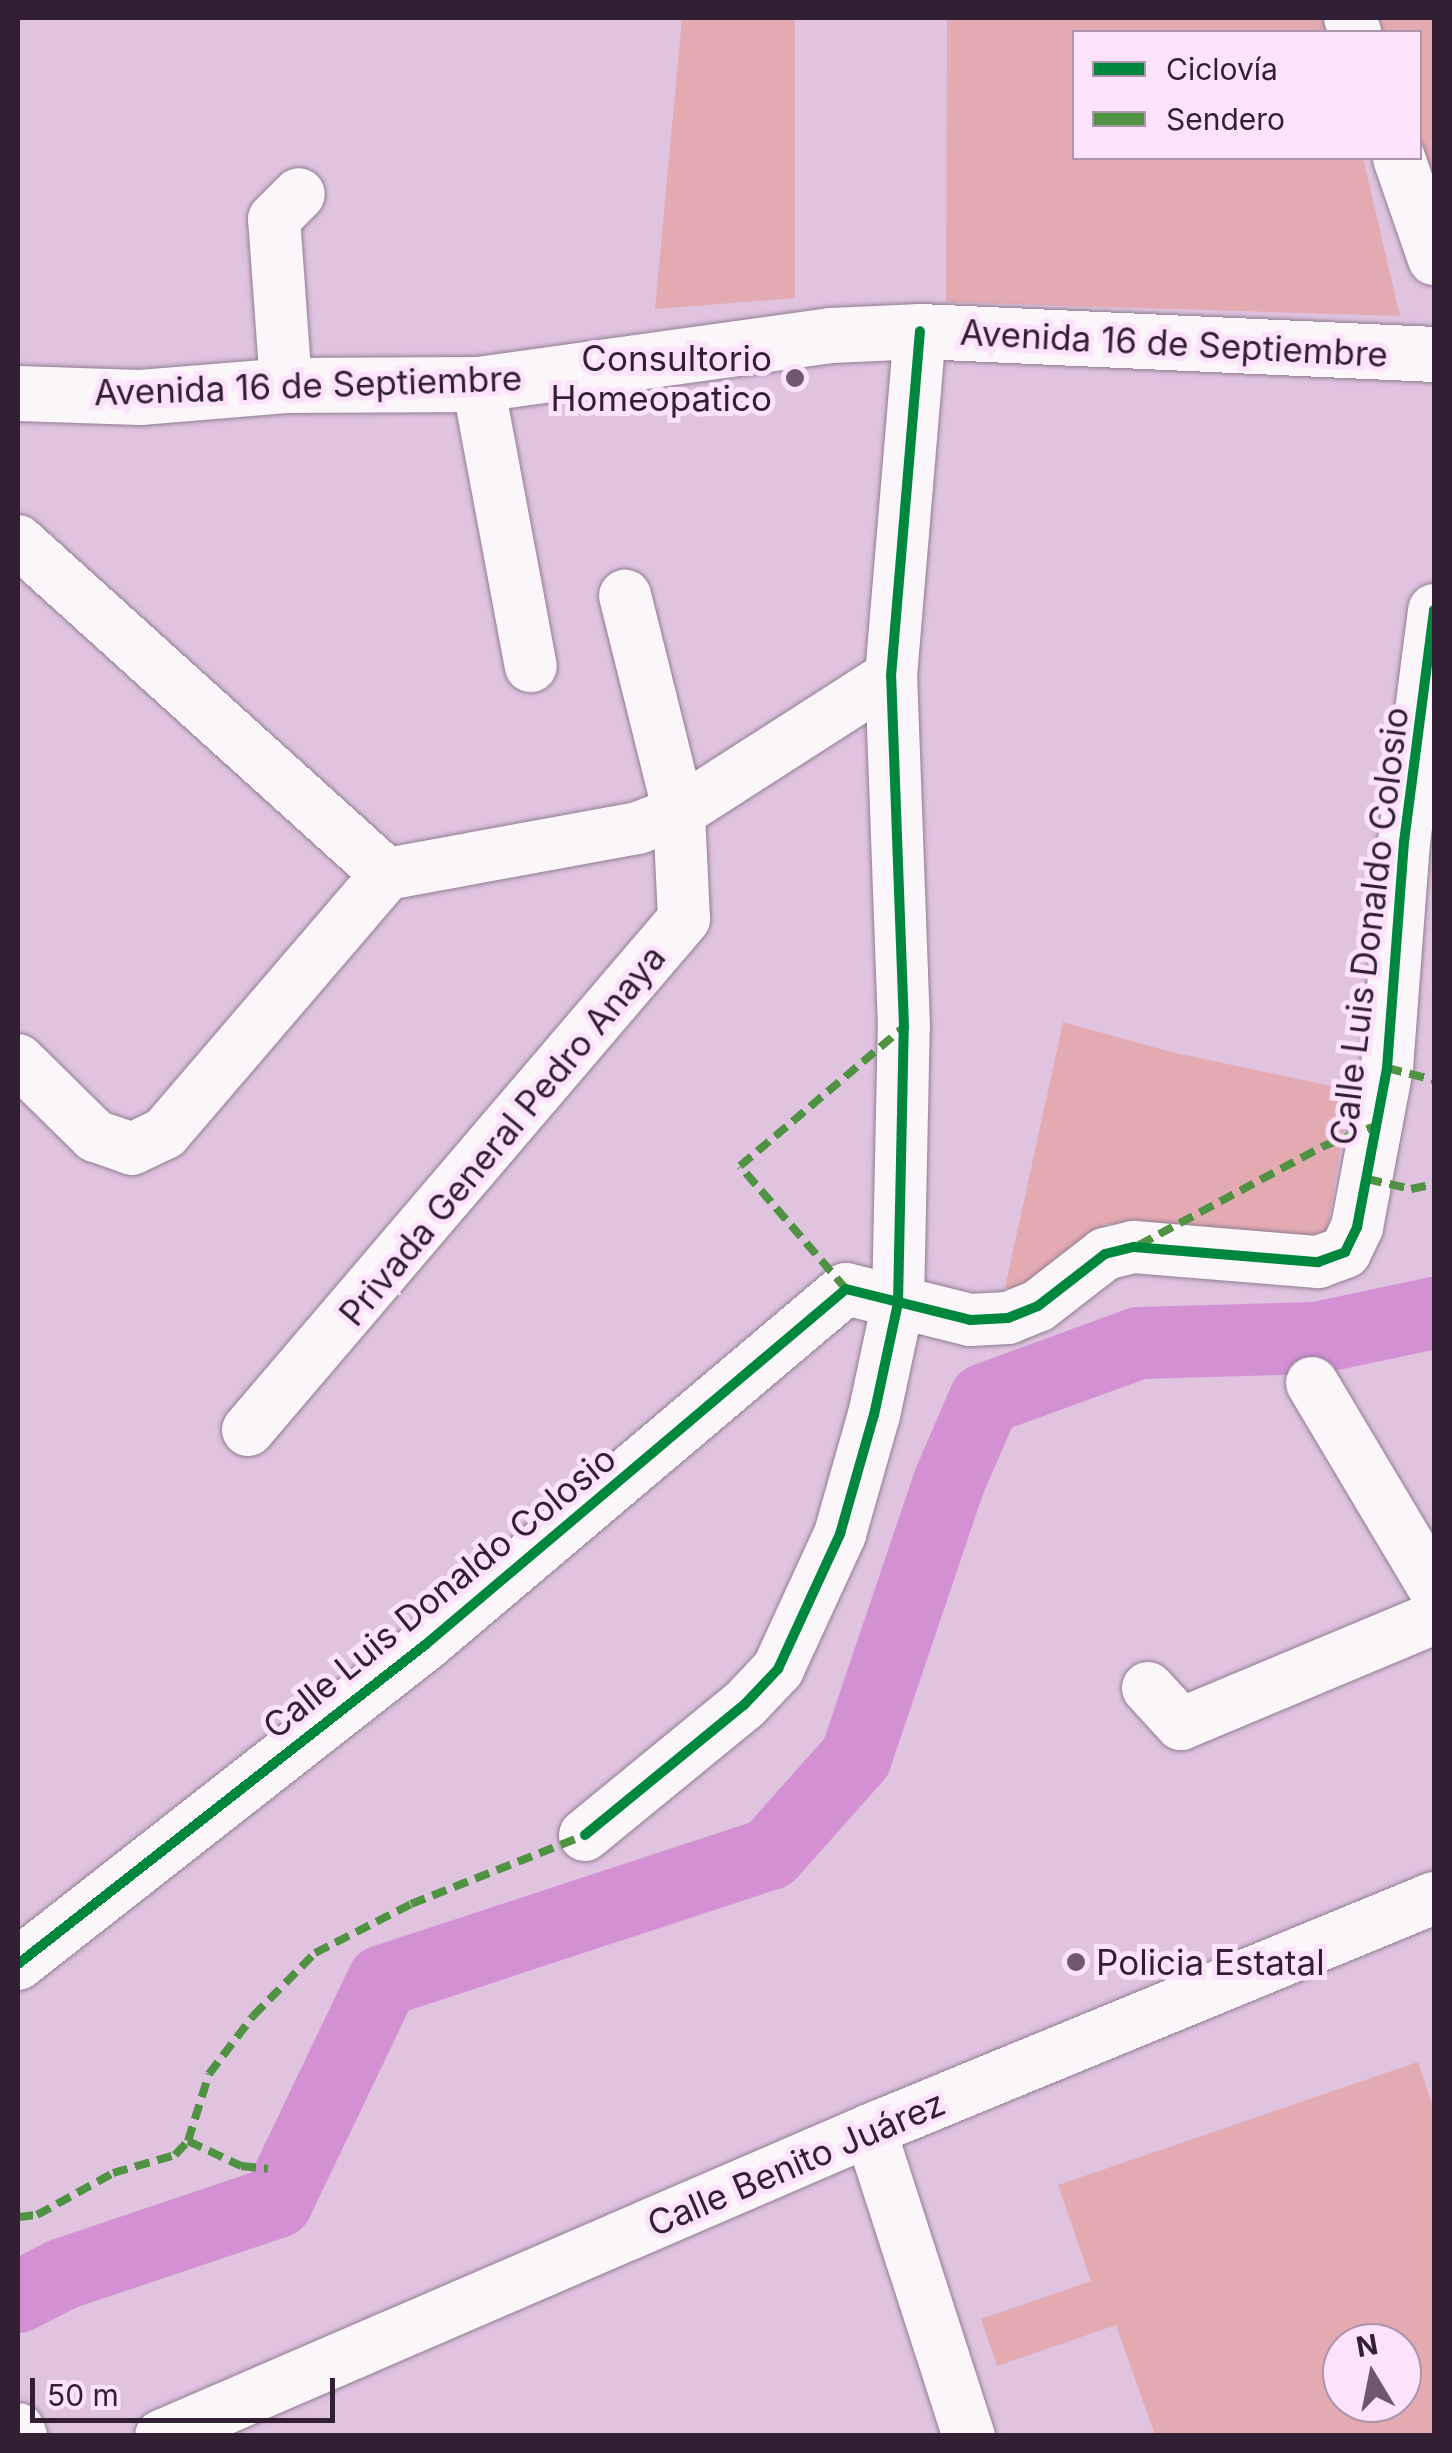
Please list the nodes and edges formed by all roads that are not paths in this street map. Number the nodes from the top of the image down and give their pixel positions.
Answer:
1 (1400, 160) edge
2 (299, 194) dead end
3 (1434, 259) edge
4 (920, 331) junction
5 (1434, 354) edge
6 (478, 384) junction
7 (286, 386) junction
8 (18, 393) edge
9 (18, 541) edge
10 (626, 596) dead end
11 (1434, 610) edge
12 (531, 666) dead end
13 (891, 676) junction
14 (679, 812) junction
15 (387, 874) junction
16 (18, 1060) edge
17 (898, 1304) junction
18 (1312, 1382) dead end
19 (248, 1430) dead end
20 (1434, 1588) edge
21 (1434, 1618) edge
22 (1148, 1688) dead end
23 (585, 1835) dead end
24 (1434, 1898) edge
25 (26, 1940) edge
26 (870, 2130) junction
27 (18, 2429) edge
28 (21, 2436) edge
29 (161, 2436) edge
30 (969, 2436) edge

1 - 3 street
2 - 7 street
4 - 5 main road, Avenida 16 de Septiembre
4 - 6 main road, Avenida 16 de Septiembre
4 - 13 street
6 - 7 main road, Avenida 16 de Septiembre
6 - 12 street
7 - 8 main road, Avenida 16 de Septiembre
9 - 15 street
10 - 14 street, Privada General Pedro Anaya
11 - 17 street, Calle Luis Donaldo Colosio
13 - 14 street
13 - 17 street
14 - 15 street
14 - 19 street, Privada General Pedro Anaya
15 - 16 street
17 - 23 street
17 - 25 street, Calle Luis Donaldo Colosio
18 - 20 street
21 - 22 street
24 - 26 street, Calle Benito Juárez
26 - 29 street, Calle Benito Juárez
26 - 30 street
27 - 28 street

